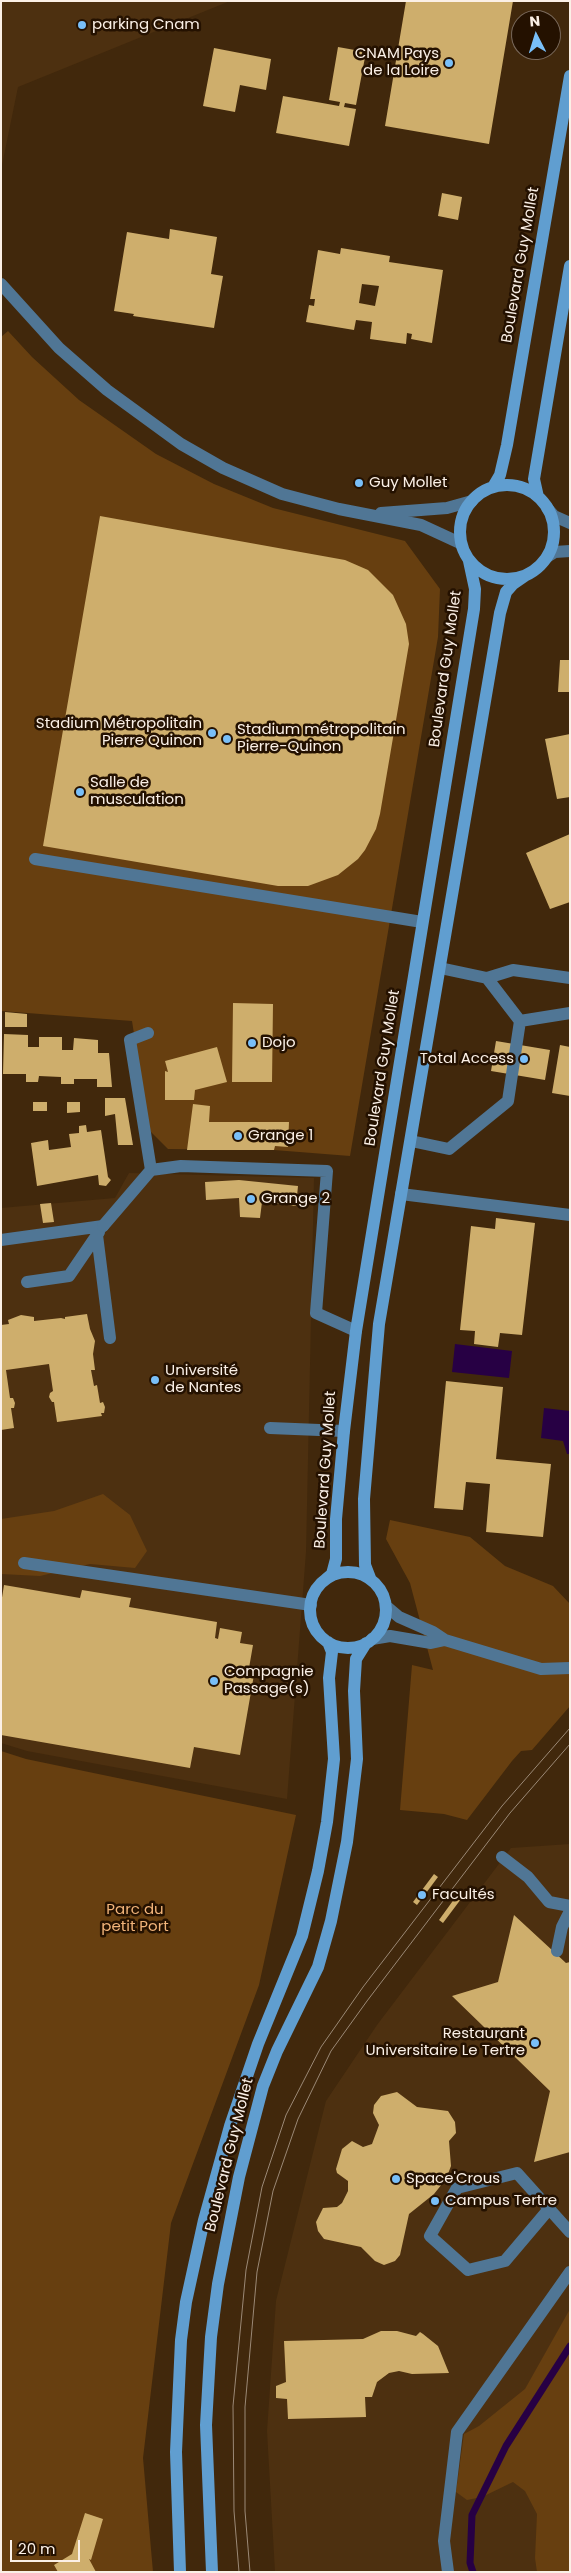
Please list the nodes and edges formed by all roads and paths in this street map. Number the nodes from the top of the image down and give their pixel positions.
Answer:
1 (570, 76) edge
2 (570, 266) edge
3 (1, 284) edge
4 (493, 487) junction
5 (538, 497) junction
6 (472, 501) junction
7 (547, 508) junction
8 (366, 515) junction
9 (570, 524) edge
10 (460, 543) junction
11 (570, 551) edge
12 (547, 557) junction
13 (470, 562) junction
14 (526, 576) junction
15 (35, 859) dead end
16 (422, 922) junction
17 (440, 968) junction
18 (487, 978) junction
19 (570, 978) edge
20 (570, 1013) edge
21 (520, 1021) junction
22 (148, 1033) dead end
23 (411, 1141) junction
24 (151, 1170) junction
25 (402, 1194) junction
26 (570, 1214) edge
27 (100, 1230) junction
28 (1, 1240) edge
29 (27, 1282) dead end
30 (356, 1331) junction
31 (110, 1338) dead end
32 (270, 1428) dead end
33 (344, 1431) junction
34 (24, 1563) dead end
35 (370, 1578) junction
36 (326, 1579) junction
37 (311, 1605) junction
38 (386, 1606) junction
39 (444, 1640) junction
40 (369, 1641) junction
41 (328, 1642) junction
42 (570, 1668) edge
43 (502, 1857) dead end
44 (570, 1906) edge
45 (570, 1911) edge
46 (557, 1951) dead end
47 (549, 2209) junction
48 (570, 2232) edge
49 (570, 2272) edge
50 (180, 2572) edge
51 (212, 2572) edge
52 (448, 2572) edge

1 - 4 main road, Boulevard Guy Mollet
2 - 5 main road
3 - 8 street
4 - 5 main road
4 - 6 main road
5 - 7 main road
6 - 8 street
6 - 10 main road
7 - 9 street
7 - 12 main road
8 - 10 street
10 - 13 main road
11 - 12 street
12 - 14 main road
13 - 14 main road
13 - 16 main road, Boulevard Guy Mollet
14 - 17 main road
15 - 16 street
16 - 30 main road, Boulevard Guy Mollet
17 - 18 street
17 - 23 main road
18 - 19 street
18 - 21 street
20 - 21 street
21 - 23 street
22 - 24 street
23 - 25 main road
24 - 27 street
24 - 30 street
25 - 26 street
25 - 35 main road
27 - 28 street
27 - 29 street
27 - 31 street
30 - 33 main road, Boulevard Guy Mollet
32 - 33 street
33 - 36 main road, Boulevard Guy Mollet
34 - 37 street
35 - 36 main road
35 - 38 main road
36 - 37 main road
37 - 41 main road
38 - 39 street
38 - 40 main road
39 - 40 street
39 - 42 street
40 - 41 main road
40 - 51 main road, Boulevard Guy Mollet
41 - 50 main road, Boulevard Guy Mollet
43 - 44 street
45 - 46 street
47 - 47 street
47 - 48 street
49 - 52 street

